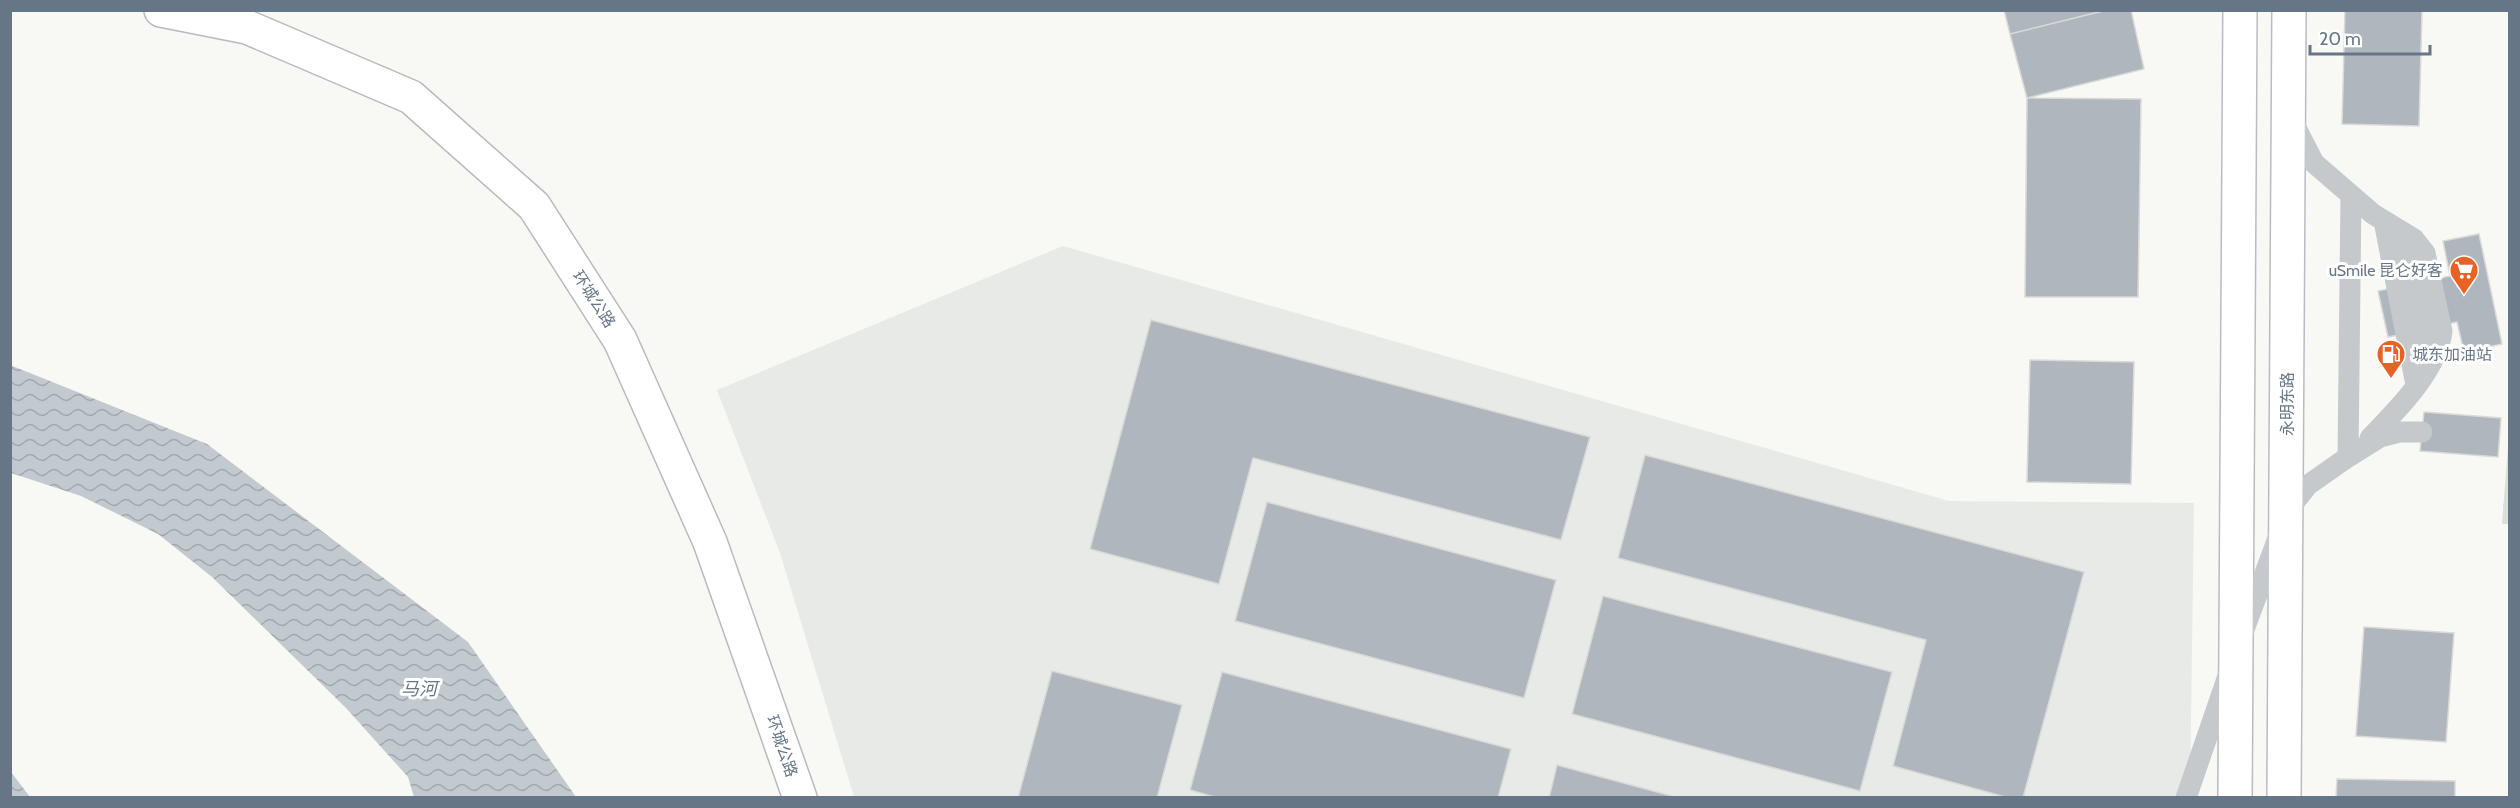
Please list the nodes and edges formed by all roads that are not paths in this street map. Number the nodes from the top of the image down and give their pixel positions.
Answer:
1 (161, 10) edge
2 (2240, 10) edge
3 (2289, 10) edge
4 (2289, 113) junction
5 (2351, 195) junction
6 (2384, 221) junction
7 (2416, 385) junction
8 (2422, 432) dead end
9 (2354, 453) junction
10 (2286, 518) junction
11 (2236, 651) junction
12 (800, 798) edge
13 (2186, 798) edge
14 (2235, 798) edge
15 (2284, 798) edge

1 - 12 main road, 环城公路
2 - 11 main road
3 - 4 main road, 永明东路
4 - 5 lane
4 - 10 main road, 永明东路
5 - 6 lane
5 - 9 lane
6 - 7 lane
6 - 7 lane
7 - 9 lane
8 - 9 lane
9 - 10 lane
10 - 11 lane
10 - 15 main road, 永明东路
11 - 13 lane
11 - 14 main road

